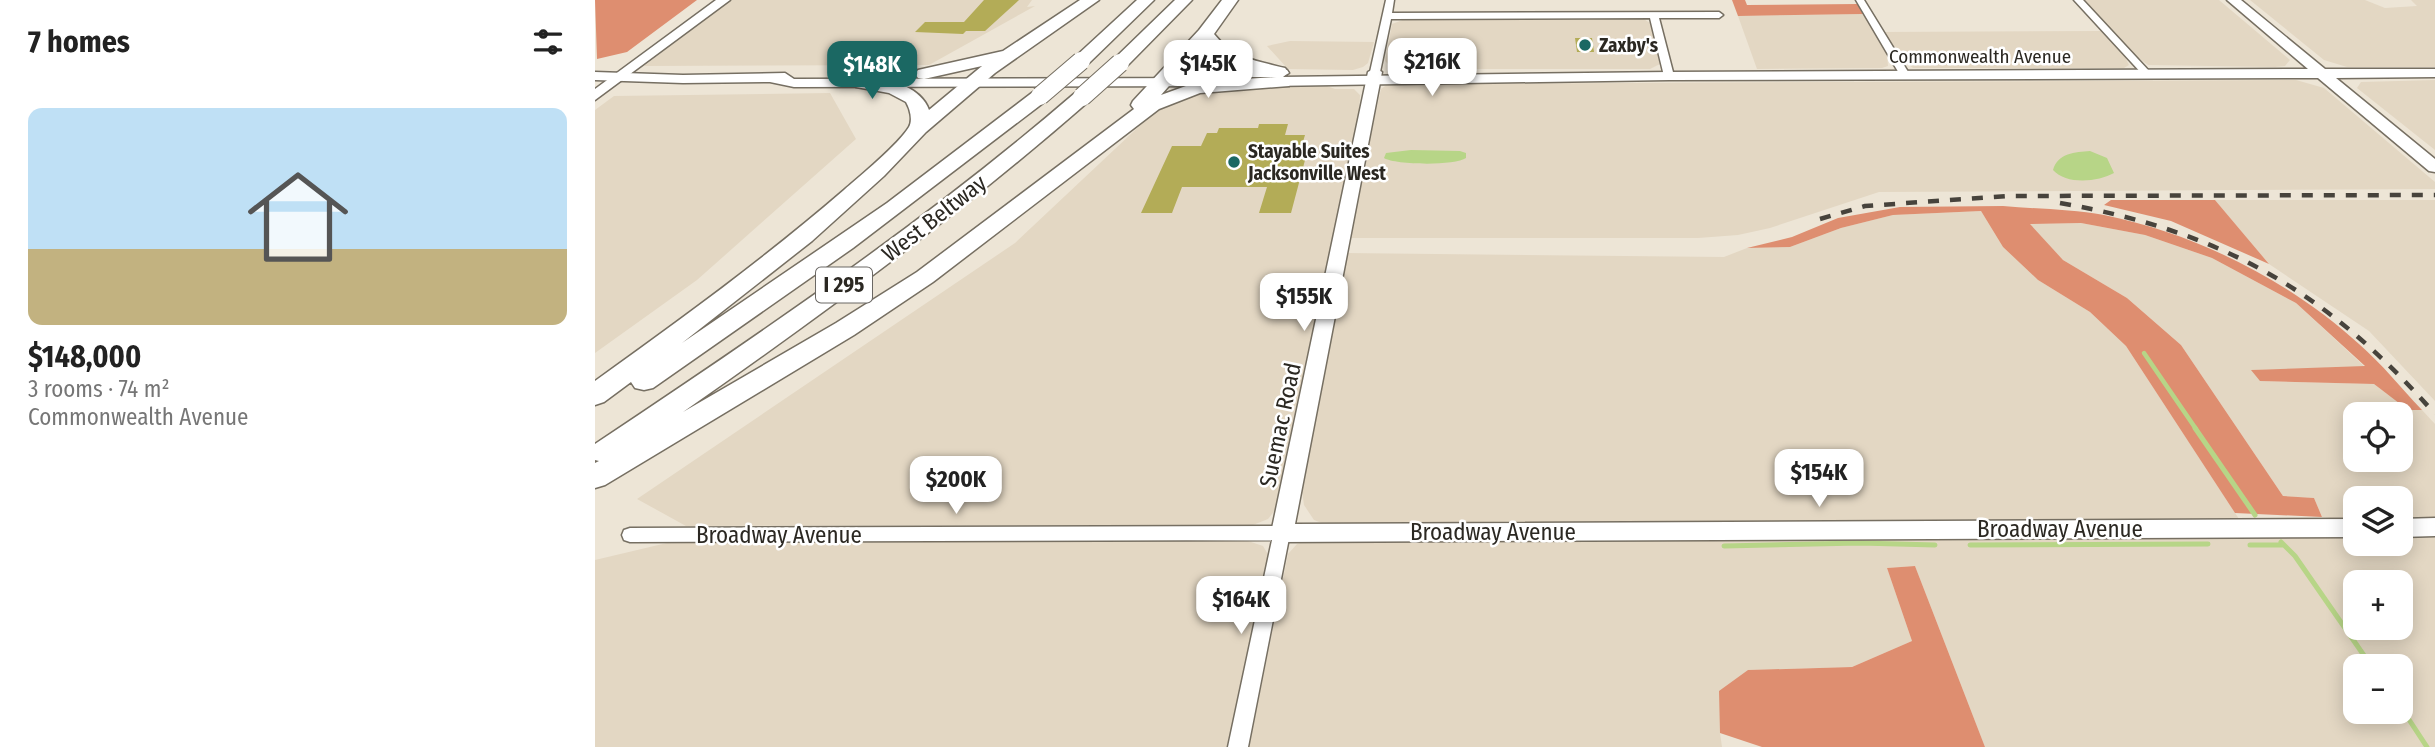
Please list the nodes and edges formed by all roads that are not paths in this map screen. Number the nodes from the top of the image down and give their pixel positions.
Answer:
1 (724, 0) edge
2 (1091, 0) edge
3 (1146, 0) edge
4 (1184, 0) edge
5 (1230, 0) edge
6 (1390, 0) edge
7 (1860, 0) edge
8 (2077, 0) edge
9 (2233, 0) edge
10 (1654, 15) junction
11 (1719, 15) dead end
12 (1387, 16) junction
13 (1205, 34) junction
14 (1021, 47) junction
15 (1120, 63) joint
16 (2435, 73) edge
17 (923, 74) junction
18 (2147, 74) junction
19 (2322, 74) junction
20 (1905, 75) junction
21 (595, 76) edge
22 (1669, 76) junction
23 (1282, 77) junction
24 (1374, 77) junction
25 (620, 78) junction
26 (980, 78) junction
27 (1166, 78) junction
28 (773, 79) junction
29 (863, 83) junction
30 (595, 96) edge
31 (1082, 97) joint
32 (919, 128) junction
33 (2435, 167) edge
34 (1043, 188) junction
35 (595, 395) edge
36 (595, 413) edge
37 (595, 458) edge
38 (595, 477) edge
39 (2435, 527) edge
40 (2343, 528) edge
41 (2413, 528) edge
42 (1282, 533) junction
43 (629, 535) dead end
44 (1238, 747) edge

1 - 25 street
2 - 14 highway
3 - 36 highway, West Beltway / I 295, bridge
4 - 15 highway, West Beltway / I 295
5 - 13 highway
6 - 12 street
7 - 20 street
8 - 18 street
9 - 19 main road
10 - 11 street
10 - 12 street
10 - 22 street
12 - 24 street
13 - 23 highway
13 - 27 highway
14 - 17 highway
14 - 26 highway
15 - 31 highway, West Beltway / I 295, bridge
16 - 19 main road, Commonwealth Avenue
17 - 26 main road, Commonwealth Avenue
17 - 28 main road, Commonwealth Avenue
18 - 19 main road, Commonwealth Avenue
18 - 20 main road, Commonwealth Avenue
19 - 33 main road
20 - 22 main road, Commonwealth Avenue
21 - 25 main road, Commonwealth Avenue
22 - 24 main road, Commonwealth Avenue
23 - 24 main road, Commonwealth Avenue
23 - 27 main road, Commonwealth Avenue
23 - 34 highway
24 - 42 street, Suemac Road
25 - 28 main road, Commonwealth Avenue
25 - 30 street
26 - 27 main road, Commonwealth Avenue
26 - 29 main road, Commonwealth Avenue
26 - 32 highway
27 - 34 highway
28 - 29 main road, Commonwealth Avenue
29 - 32 highway
31 - 37 highway, West Beltway / I 295
32 - 35 highway
34 - 38 highway
39 - 41 street
40 - 42 street, Broadway Avenue
42 - 43 street, Broadway Avenue
42 - 44 street, Suemac Road

